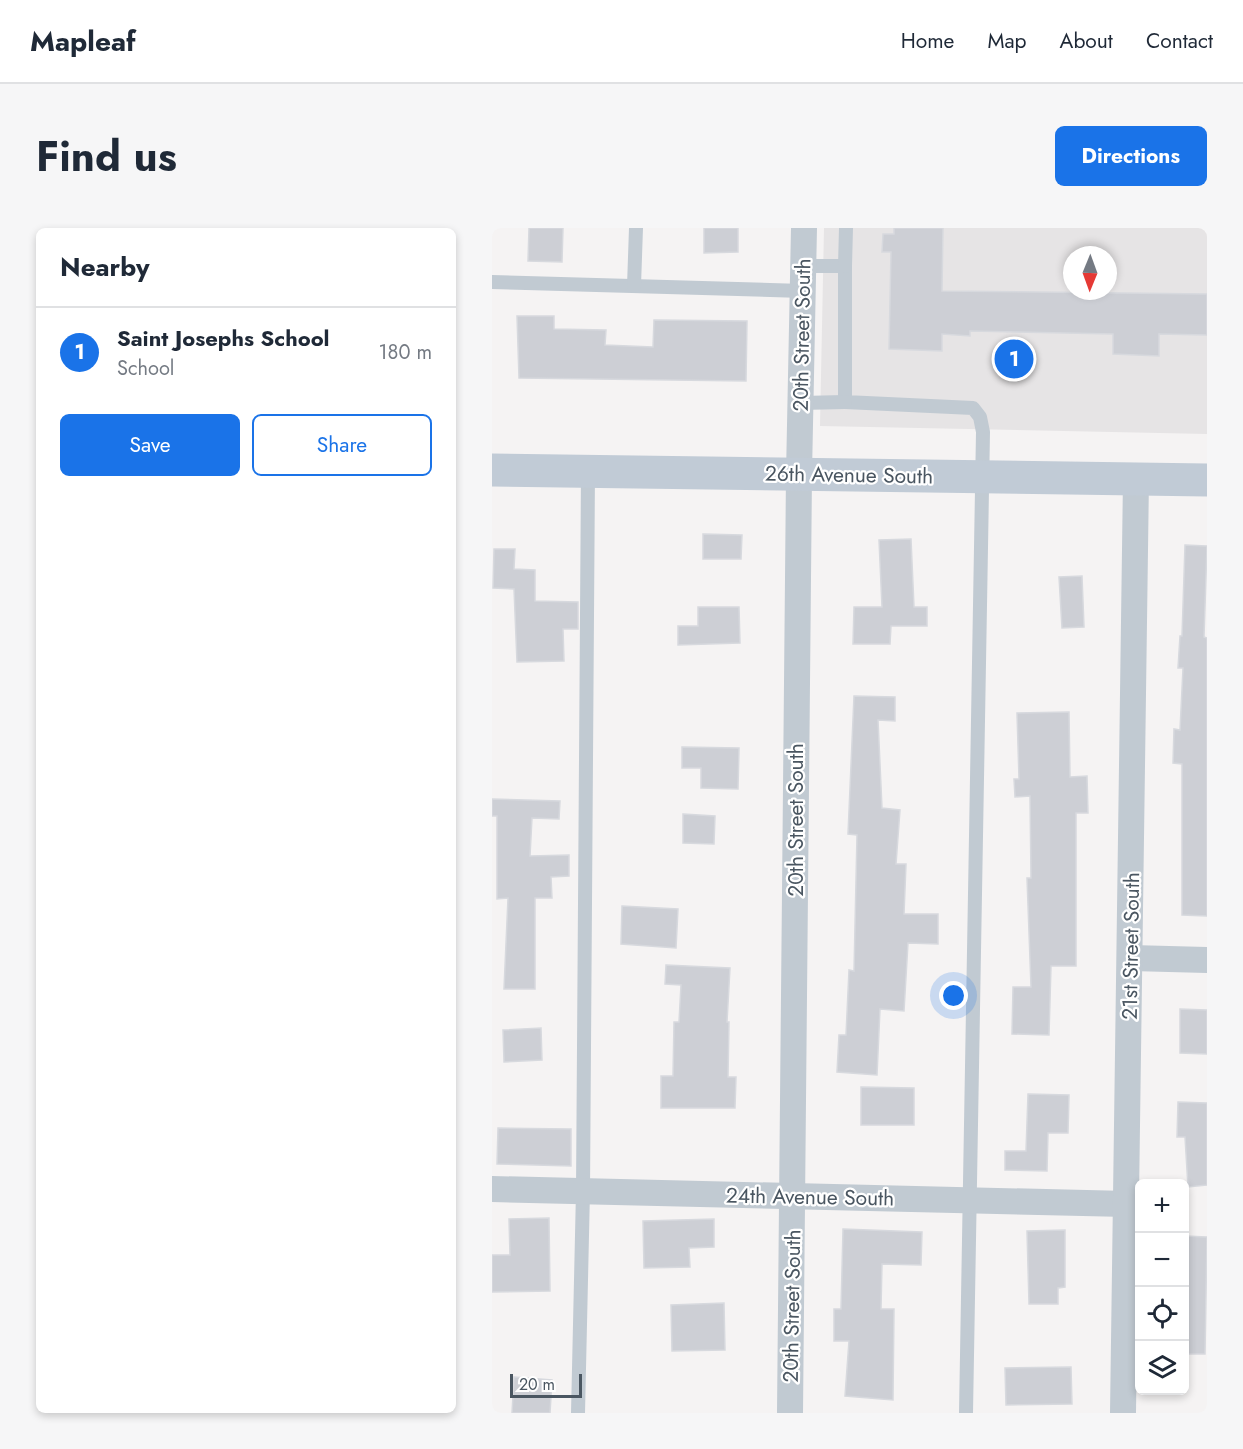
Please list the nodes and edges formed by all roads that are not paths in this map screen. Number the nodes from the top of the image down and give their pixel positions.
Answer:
1 (636, 228) edge
2 (804, 228) edge
3 (846, 228) edge
4 (845, 266) junction
5 (803, 278) junction
6 (492, 282) edge
7 (634, 286) junction
8 (801, 402) junction
9 (845, 402) junction
10 (492, 470) edge
11 (588, 471) junction
12 (799, 474) junction
13 (984, 478) junction
14 (1136, 478) junction
15 (1207, 480) edge
16 (1131, 958) junction
17 (1207, 960) edge
18 (492, 1189) edge
19 (583, 1191) junction
20 (794, 1196) junction
21 (968, 1200) junction
22 (1127, 1204) junction
23 (578, 1413) edge
24 (790, 1413) edge
25 (966, 1413) edge
26 (1124, 1413) edge

1 - 7 lane
2 - 5 street, 20th Street South
3 - 4 lane
4 - 5 lane
4 - 9 lane
5 - 7 lane
5 - 8 street, 20th Street South
6 - 7 lane
8 - 9 lane
8 - 12 street, 20th Street South
9 - 13 lane
10 - 11 street, 26th Avenue South
11 - 12 street, 26th Avenue South
11 - 19 lane
12 - 13 street, 26th Avenue South
12 - 20 street, 20th Street South
13 - 14 street, 26th Avenue South
13 - 21 lane
14 - 15 street, 26th Avenue South
14 - 16 street, 21st Street South
16 - 17 street
16 - 22 street, 21st Street South
18 - 19 street, 24th Avenue South
19 - 20 street, 24th Avenue South
19 - 23 lane
20 - 21 street, 24th Avenue South
20 - 24 street, 20th Street South
21 - 22 street, 24th Avenue South
21 - 25 lane
22 - 26 street, 21st Street South

